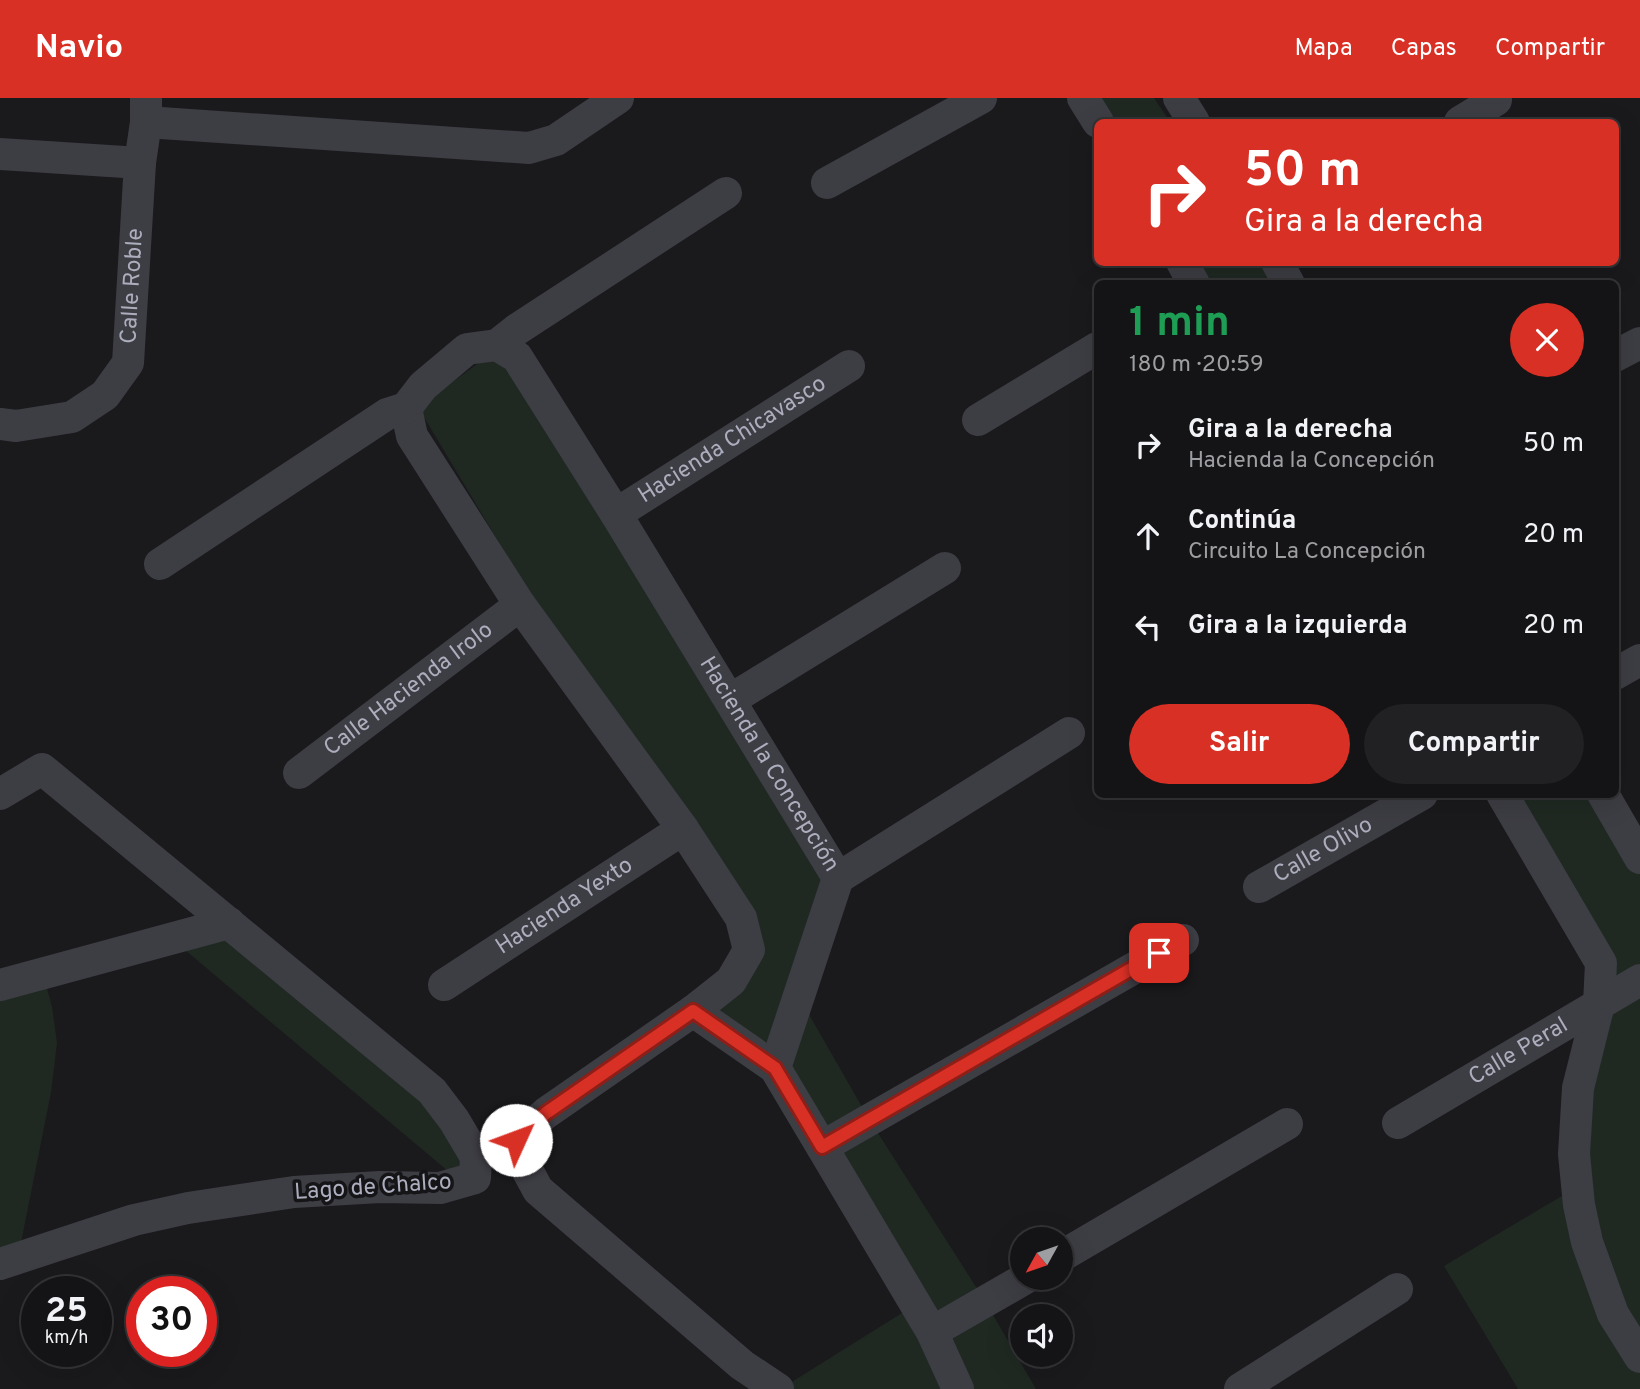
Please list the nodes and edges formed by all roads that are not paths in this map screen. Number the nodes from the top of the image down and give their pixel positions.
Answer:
1 (618, 98) edge
2 (981, 98) edge
3 (1083, 98) edge
4 (1179, 98) edge
5 (1496, 100) dead end
6 (146, 110) edge
7 (1096, 119) edge
8 (1192, 119) edge
9 (1465, 119) edge
10 (0, 154) edge
11 (140, 163) junction
12 (827, 183) dead end
13 (726, 193) dead end
14 (1640, 342) edge
15 (497, 345) junction
16 (1094, 350) edge
17 (1619, 354) edge
18 (849, 366) dead end
19 (406, 408) junction
20 (978, 420) dead end
21 (0, 424) edge
22 (616, 514) junction
23 (160, 564) dead end
24 (945, 568) dead end
25 (520, 605) junction
26 (1640, 660) edge
27 (1619, 672) edge
28 (730, 700) junction
29 (1069, 733) dead end
30 (299, 773) dead end
31 (0, 794) edge
32 (1415, 798) edge
33 (1504, 798) edge
34 (1604, 798) edge
35 (683, 829) junction
36 (1640, 858) edge
37 (838, 878) junction
38 (1259, 887) dead end
39 (229, 923) junction
40 (1183, 940) dead end
41 (1640, 979) edge
42 (0, 985) edge
43 (444, 985) dead end
44 (1599, 1004) junction
45 (693, 1011) junction
46 (775, 1068) junction
47 (1398, 1123) dead end
48 (1287, 1124) dead end
49 (822, 1147) junction
50 (1073, 1249) edge
51 (0, 1264) edge
52 (1010, 1287) edge
53 (1397, 1289) dead end
54 (932, 1332) junction
55 (1640, 1357) edge
56 (778, 1389) edge
57 (958, 1389) edge
58 (1240, 1389) edge

1 - 6 street
2 - 12 street
3 - 7 street
4 - 8 street
5 - 9 street
6 - 11 street, Calle Roble
10 - 11 street
11 - 21 street, Calle Roble
13 - 15 street
14 - 17 street
15 - 19 street
15 - 22 street, Hacienda la Concepción
16 - 20 street
18 - 22 street, Hacienda Chicavasco
19 - 23 street
19 - 25 street
22 - 28 street, Hacienda la Concepción
24 - 28 street
25 - 30 street, Calle Hacienda Irolo
25 - 35 street
26 - 27 street
28 - 37 street, Hacienda la Concepción
29 - 37 street
31 - 39 street, Lago de Chalco
32 - 38 street, Calle Olivo
33 - 44 street
34 - 36 street
35 - 43 street, Hacienda Yexto
35 - 45 street
37 - 46 street, Hacienda la Concepción
39 - 42 street
39 - 51 street, Lago de Chalco
40 - 49 street
41 - 44 street, Calle Peral
44 - 47 street, Calle Peral
44 - 55 street
45 - 46 street
45 - 56 street
46 - 49 street
48 - 50 street
49 - 54 street
52 - 54 street
53 - 58 street
54 - 57 street

